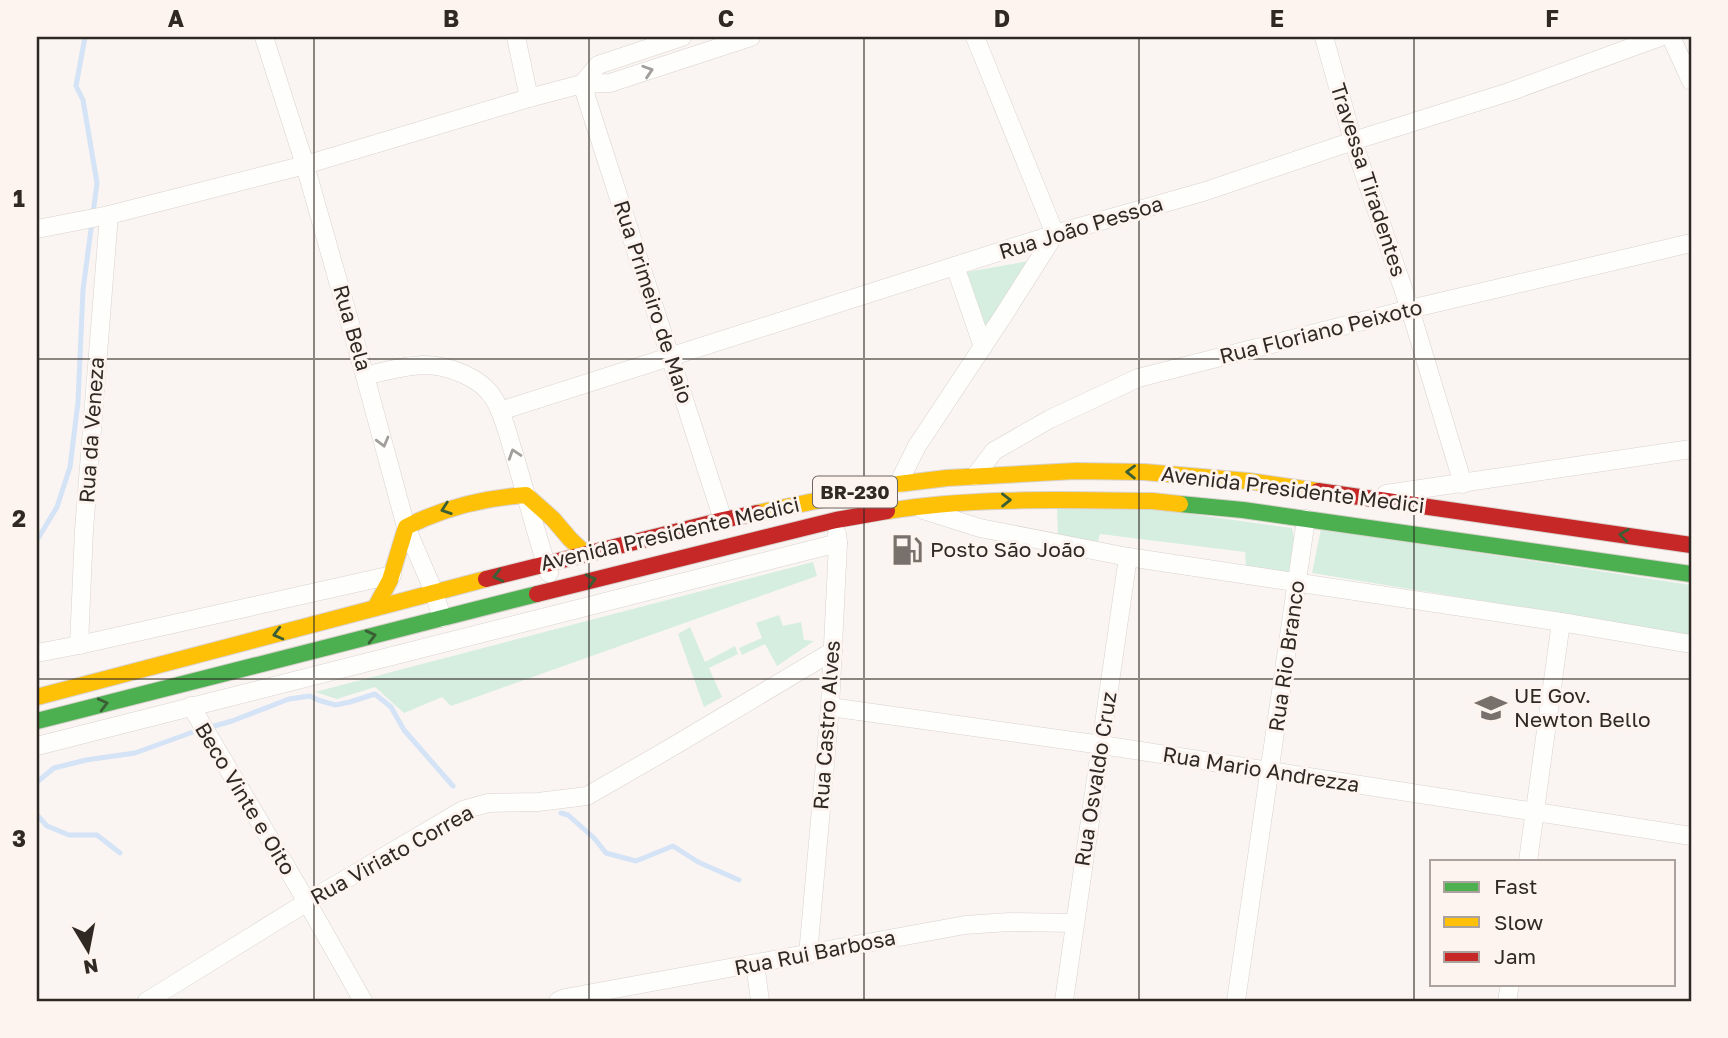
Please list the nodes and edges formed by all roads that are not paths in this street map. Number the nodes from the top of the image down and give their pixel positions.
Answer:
1 (264, 37) edge
2 (516, 37) edge
3 (682, 37) edge
4 (751, 37) edge
5 (975, 37) edge
6 (1324, 37) edge
7 (1660, 37) edge
8 (1671, 37) edge
9 (1691, 81) edge
10 (582, 84) junction
11 (529, 98) junction
12 (1353, 141) junction
13 (305, 165) junction
14 (107, 215) junction
15 (37, 229) edge
16 (1055, 234) junction
17 (1691, 243) edge
18 (955, 266) junction
19 (1410, 309) junction
20 (983, 347) junction
21 (671, 356) junction
22 (365, 376) junction
23 (500, 411) junction
24 (1691, 449) edge
25 (975, 476) junction
26 (1248, 481) junction
27 (898, 484) junction
28 (1463, 484) junction
29 (526, 495) junction
30 (831, 496) junction
31 (1366, 497) junction
32 (975, 501) junction
33 (914, 507) junction
34 (1243, 510) junction
35 (1306, 519) junction
36 (723, 520) junction
37 (836, 520) junction
38 (406, 527) junction
39 (838, 543) junction
40 (1691, 545) edge
41 (586, 554) junction
42 (1128, 557) junction
43 (546, 564) junction
44 (1691, 574) edge
45 (392, 575) junction
46 (1297, 584) junction
47 (555, 590) junction
48 (434, 592) junction
49 (375, 608) junction
50 (442, 618) junction
51 (1562, 622) junction
52 (1691, 644) edge
53 (79, 645) junction
54 (833, 651) junction
55 (37, 653) edge
56 (37, 696) edge
57 (191, 706) junction
58 (830, 707) junction
59 (37, 721) edge
60 (1102, 745) junction
61 (37, 746) edge
62 (1270, 772) junction
63 (1535, 811) junction
64 (1691, 836) edge
65 (1528, 860) edge
66 (307, 902) junction
67 (1074, 923) junction
68 (808, 955) junction
69 (755, 964) junction
70 (601, 997) edge
71 (147, 1001) edge
72 (363, 1001) edge
73 (558, 1001) edge
74 (760, 1001) edge
75 (1064, 1001) edge
76 (1236, 1001) edge

1 - 13 street, Rua Bela
2 - 11 street
3 - 10 street
10 -> 4 street
5 - 16 street
6 - 12 street, Travessa Tiradentes
7 - 12 street, Rua João Pessoa
8 - 9 street
10 - 11 street
10 - 21 street, Rua Primeiro de Maio
11 - 13 street
12 - 16 street, Rua João Pessoa
12 - 19 street, Travessa Tiradentes
13 - 14 street
13 - 22 street, Rua Bela
14 - 15 street
14 - 53 street, Rua da Veneza
16 - 18 street, Rua João Pessoa
16 - 20 street
17 - 19 street, Rua Floriano Peixoto
18 - 20 street
18 - 21 street, Rua João Pessoa
19 - 25 street, Rua Floriano Peixoto
19 - 28 street, Travessa Tiradentes
20 - 27 street
21 - 23 street, Rua João Pessoa
21 - 36 street, Rua Primeiro de Maio
22 - 23 street
22 -> 38 street, Rua Bela
29 -> 23 street
24 - 28 street
26 -> 25 main road, Avenida Presidente Medici / BR-230
25 - 27 main road, Avenida Presidente Medici / BR-230
25 - 32 main road
26 - 31 main road, Avenida Presidente Medici / BR-230
26 - 34 main road
27 - 30 main road, Avenida Presidente Medici / BR-230
27 - 33 main road
28 - 31 street
29 -> 38 main road
29 - 41 main road
29 - 43 street
30 - 36 main road, Avenida Presidente Medici / BR-230
30 - 37 street, Rua Castro Alves
40 -> 31 main road, Avenida Presidente Medici / BR-230
32 - 33 main road, Avenida Presidente Medici / BR-230
32 -> 34 main road, Avenida Presidente Medici / BR-230
33 - 37 main road, Avenida Presidente Medici / BR-230
33 - 42 street, Avenida Presidente Medici
34 - 35 main road, Avenida Presidente Medici / BR-230
35 - 44 main road, Avenida Presidente Medici / BR-230
35 - 46 street, Rua Rio Branco
36 - 41 main road, Avenida Presidente Medici / BR-230
37 - 39 street, Rua Castro Alves
47 -> 37 main road, Avenida Presidente Medici / BR-230
38 - 45 main road
38 - 48 street, Rua Bela
39 - 54 street, Rua Castro Alves
39 - 57 street
41 - 43 main road, Avenida Presidente Medici / BR-230
42 - 46 street, Avenida Presidente Medici
42 - 60 street, Rua Osvaldo Cruz
43 - 47 street
43 -> 48 main road, Avenida Presidente Medici / BR-230
45 - 49 main road
45 - 53 street
46 - 51 street, Avenida Presidente Medici
46 - 62 street, Rua Rio Branco
47 - 50 main road, Avenida Presidente Medici / BR-230
48 - 49 main road, Avenida Presidente Medici / BR-230
48 - 50 street, Rua Bela
49 -> 56 main road, Avenida Presidente Medici / BR-230
59 -> 50 main road, Avenida Presidente Medici / BR-230
51 - 52 street, Avenida Presidente Medici
51 - 63 street
53 - 55 street
54 - 58 street, Rua Castro Alves
54 - 66 street, Rua Viriato Correa
57 - 61 street
57 - 66 street, Beco Vinte e Oito
58 - 60 street, Rua Mario Andrezza
58 - 68 street, Rua Castro Alves
60 - 62 street, Rua Mario Andrezza
60 - 67 street, Rua Osvaldo Cruz
62 - 63 street, Rua Mario Andrezza
62 - 76 street, Rua Rio Branco
63 - 64 street, Rua Mario Andrezza
63 - 65 street
66 - 71 street, Rua Viriato Correa
66 - 72 street, Beco Vinte e Oito
67 - 68 street, Rua Rui Barbosa
67 - 75 street, Rua Osvaldo Cruz
68 - 69 street, Rua Rui Barbosa
69 - 70 street, Rua Rui Barbosa
69 - 74 street
70 - 73 street, Rua Rui Barbosa

